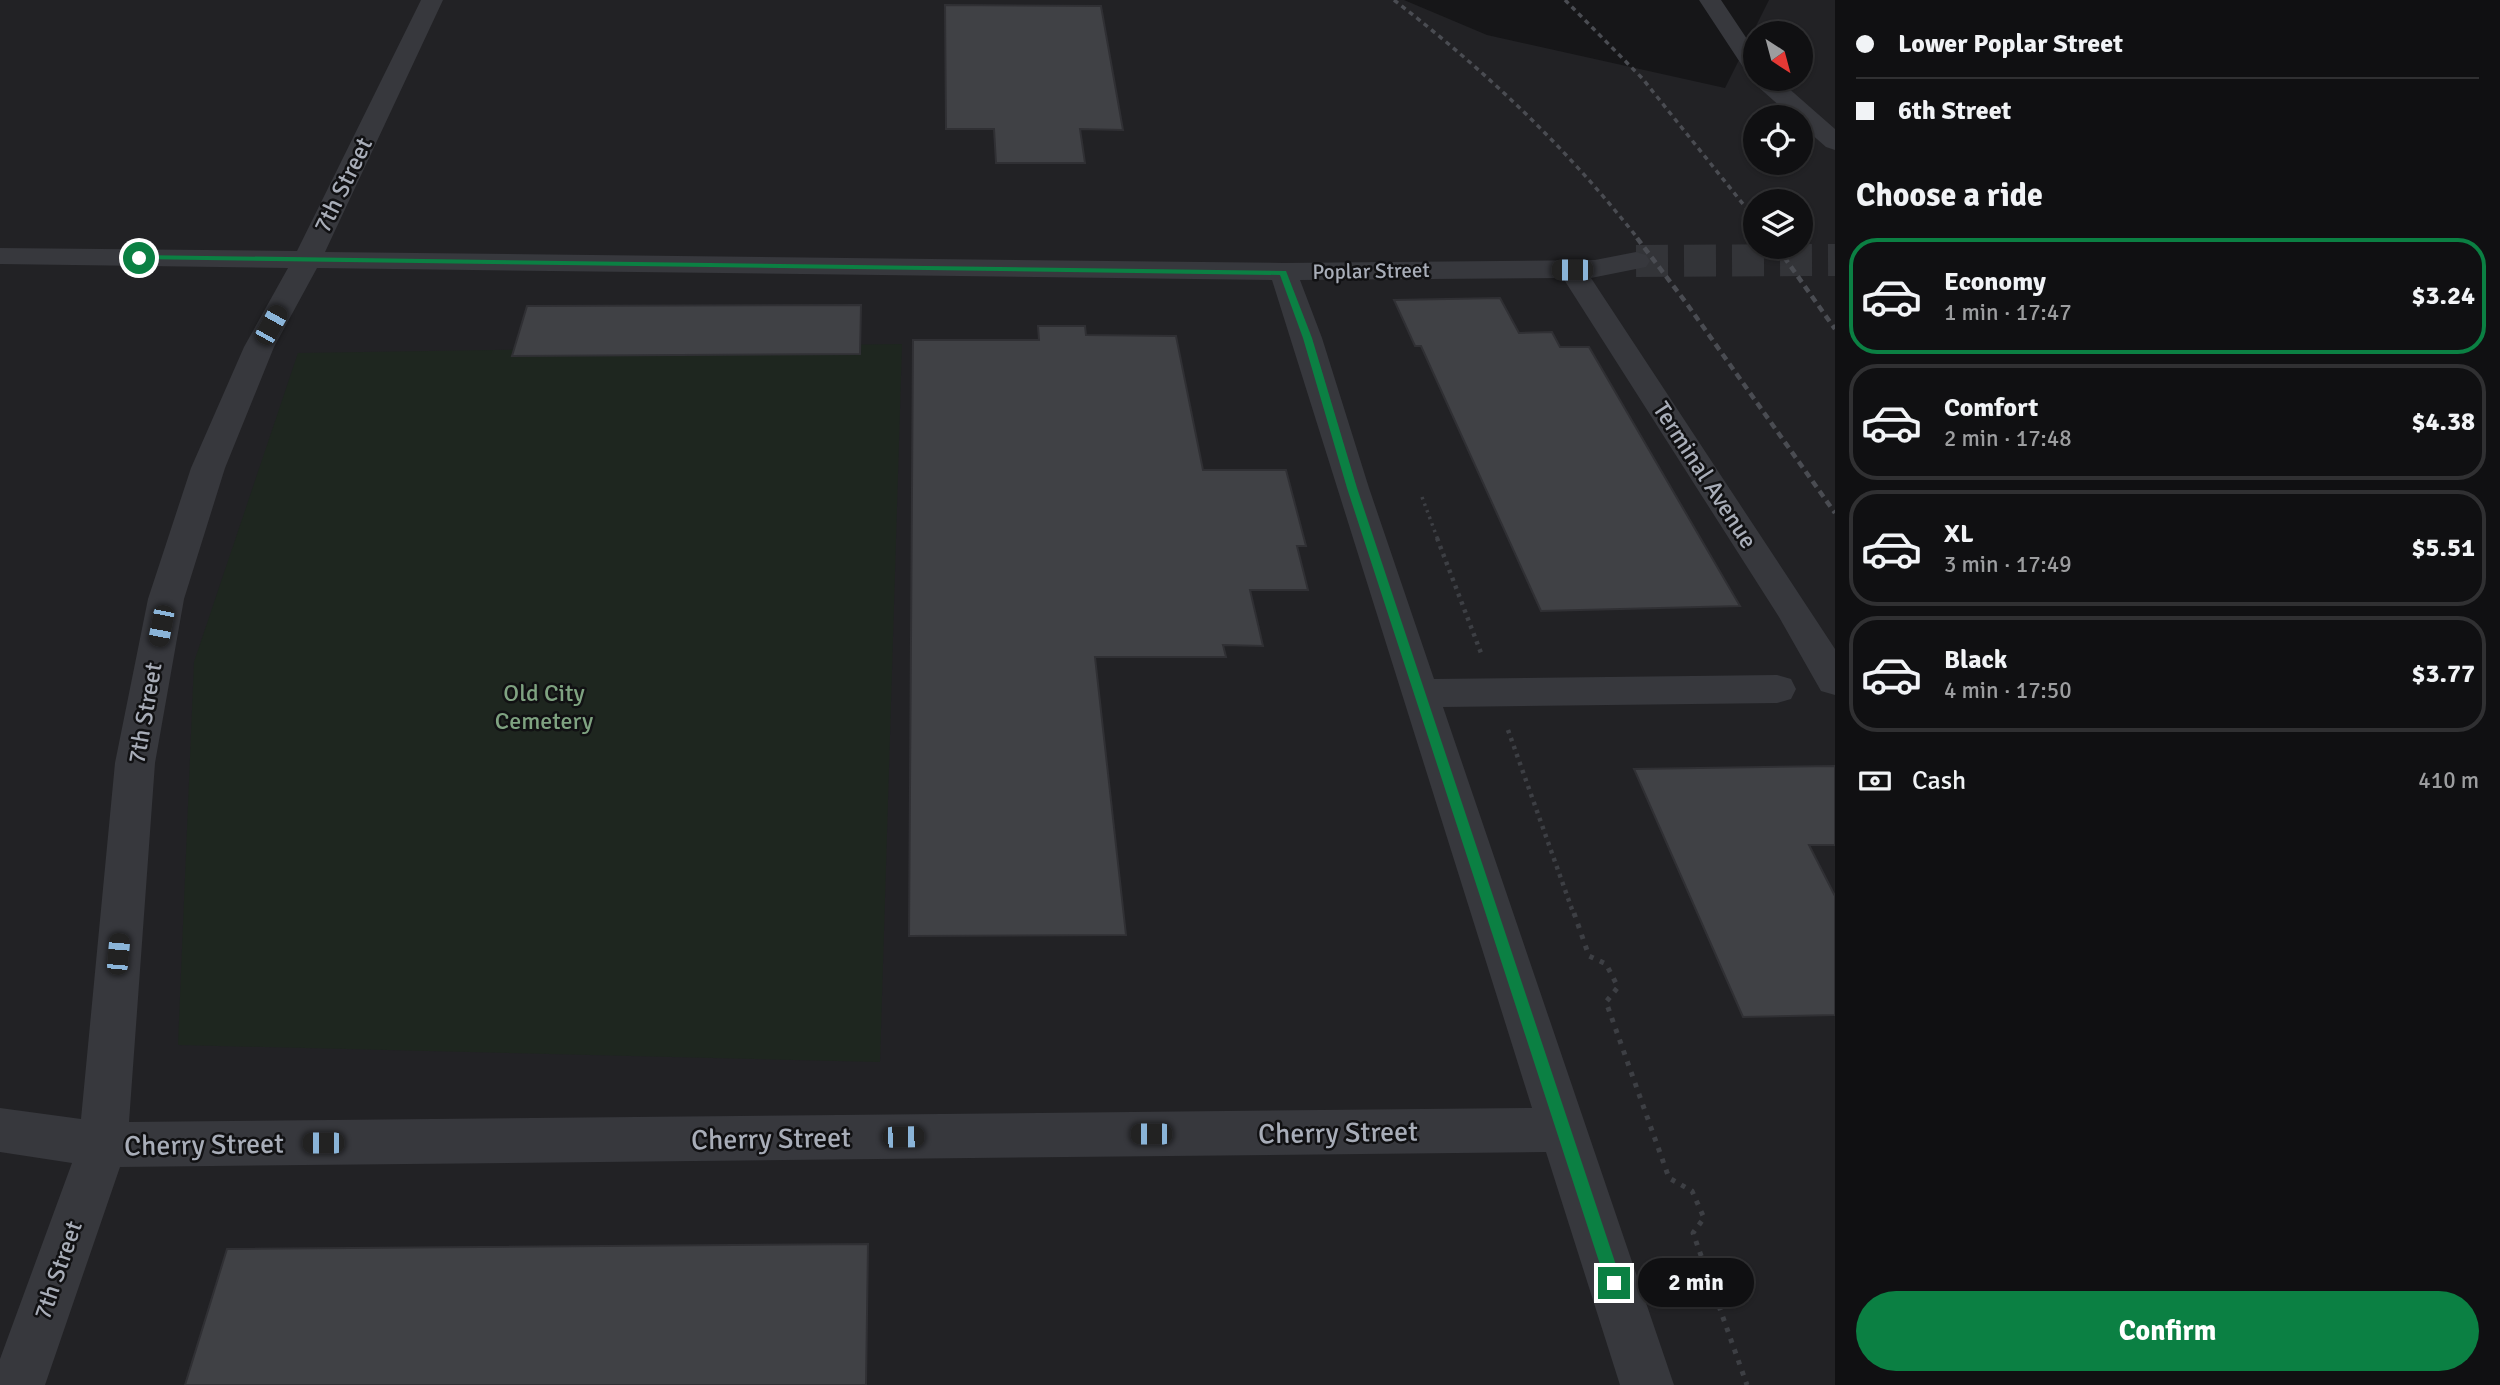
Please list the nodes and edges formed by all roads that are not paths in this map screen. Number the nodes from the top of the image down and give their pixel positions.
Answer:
1 (432, 0) edge
2 (1710, 0) edge
3 (1743, 50) edge
4 (1778, 91) edge
5 (1835, 142) edge
6 (0, 256) edge
7 (307, 260) junction
8 (1584, 270) junction
9 (1643, 271) tunnel mouth
10 (1283, 272) junction
11 (1835, 681) edge
12 (1777, 689) dead end
13 (1420, 693) junction
14 (0, 1130) edge
15 (1565, 1130) junction
16 (103, 1145) junction
17 (18, 1385) edge
18 (1647, 1385) edge

1 - 7 street, 7th Street
2 - 3 street
4 - 5 street
6 - 7 street, Poplar Street
7 - 10 street, Poplar Street
7 - 16 street, 7th Street
8 - 9 street, Poplar Street
8 - 10 street, Poplar Street
8 - 11 street, Terminal Avenue
10 - 13 street
12 - 13 street
13 - 15 street
14 - 16 street, Cherry Street
15 - 16 street, Cherry Street
15 - 18 street
16 - 17 street, 7th Street

